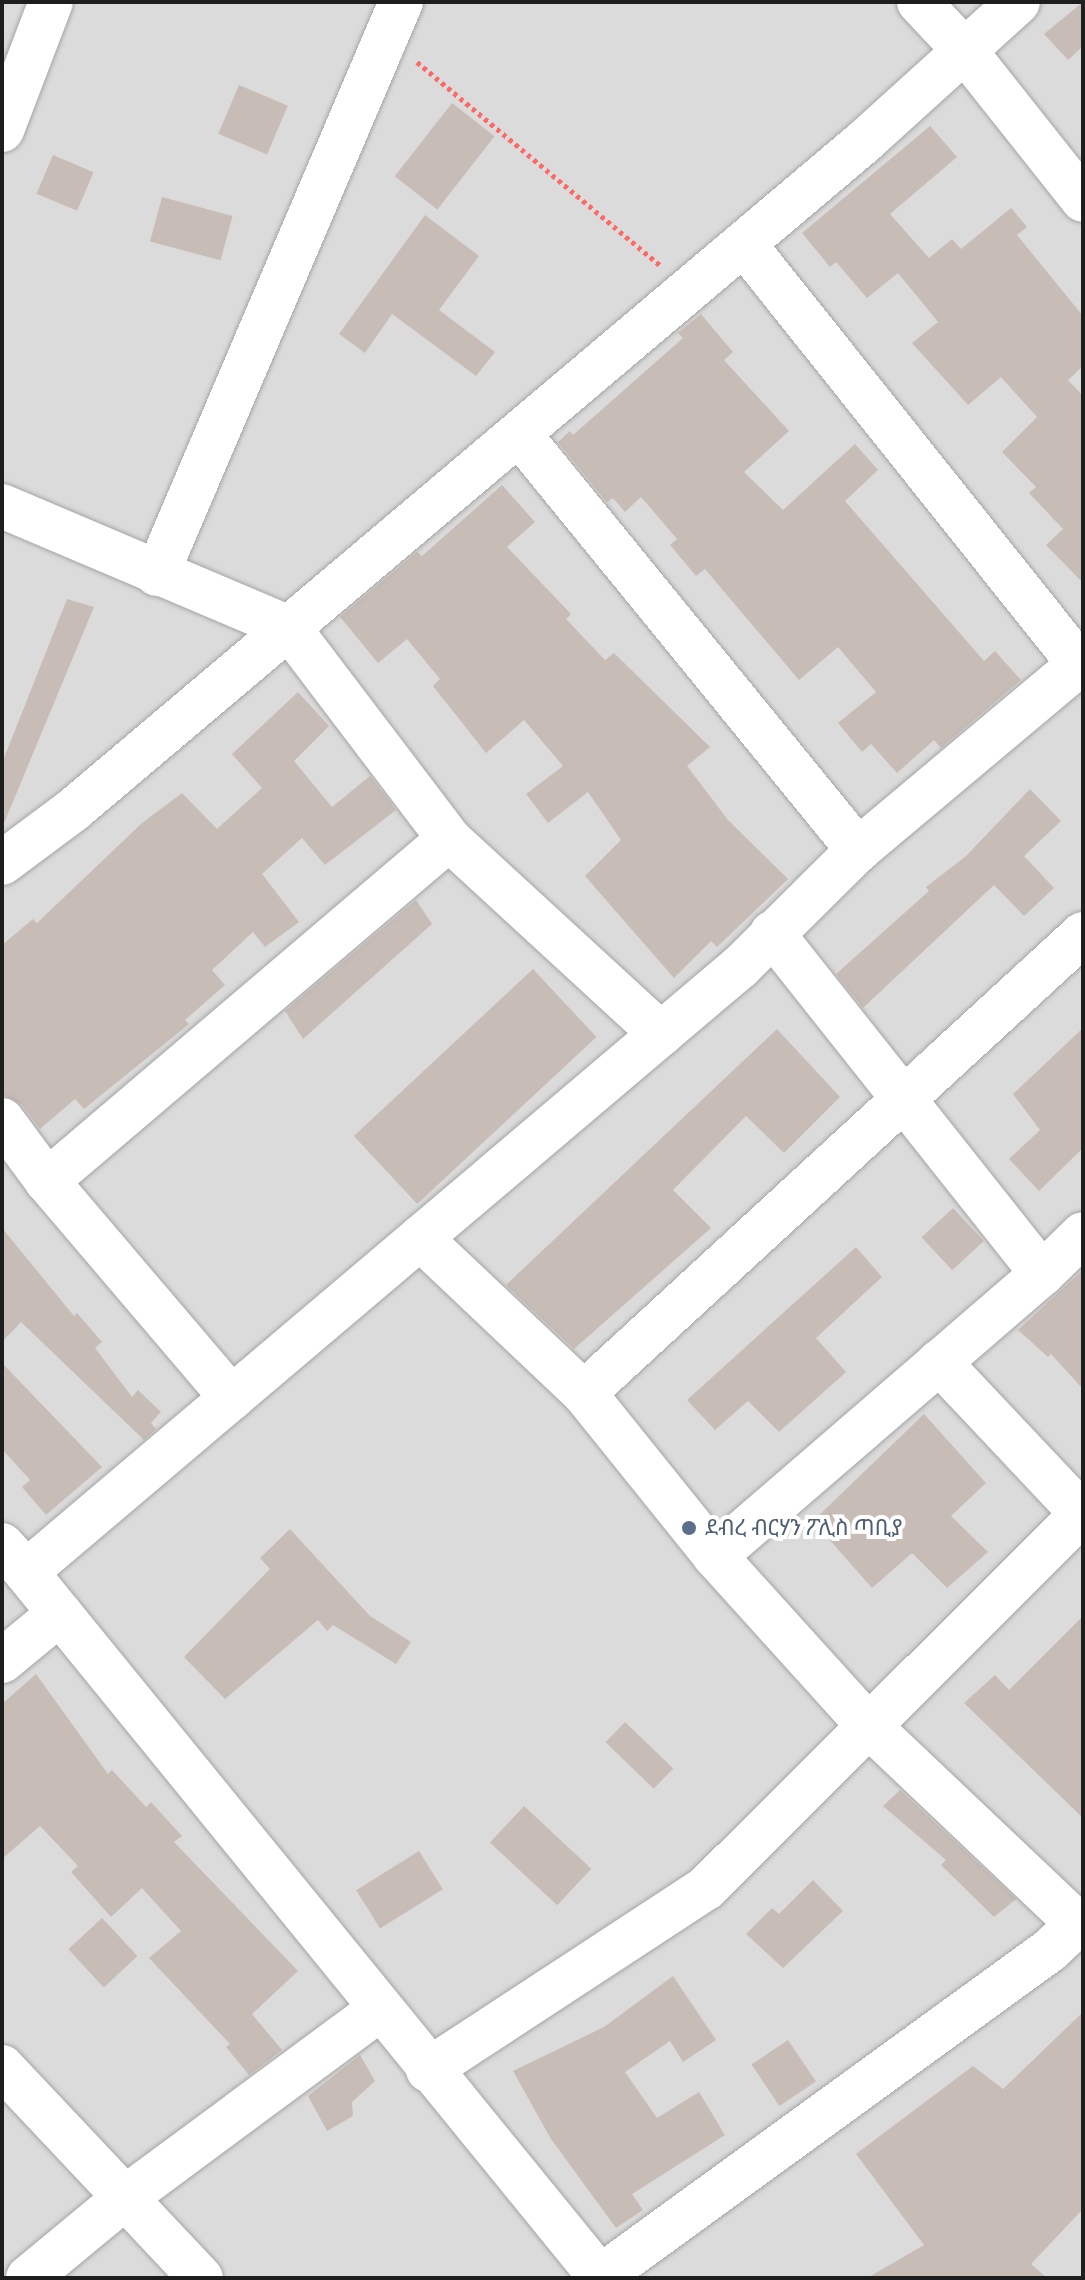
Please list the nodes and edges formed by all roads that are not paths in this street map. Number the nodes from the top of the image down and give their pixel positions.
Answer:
1 (51, 2) edge
2 (919, 2) edge
3 (1018, 2) edge
4 (394, 19) edge
5 (965, 51) junction
6 (2, 130) edge
7 (1083, 200) edge
8 (744, 244) junction
9 (519, 434) junction
10 (2, 506) edge
11 (157, 574) junction
12 (289, 628) junction
13 (1082, 665) edge
14 (449, 839) junction
15 (858, 850) junction
16 (7, 854) edge
17 (772, 933) junction
18 (1083, 934) edge
19 (661, 1034) junction
20 (905, 1098) junction
21 (2, 1120) edge
22 (47, 1181) junction
23 (1083, 1234) edge
24 (420, 1238) junction
25 (1042, 1274) junction
26 (939, 1362) junction
27 (584, 1393) junction
28 (232, 1398) junction
29 (1083, 1514) edge
30 (715, 1556) junction
31 (14, 1558) edge
32 (60, 1613) junction
33 (2, 1661) edge
34 (867, 1724) junction
35 (1081, 1924) edge
36 (379, 2010) junction
37 (2, 2067) edge
38 (428, 2070) junction
39 (126, 2197) junction
40 (28, 2278) edge
41 (201, 2278) edge
42 (601, 2278) edge

1 - 6 street
2 - 5 street
3 - 5 street
4 - 11 street
5 - 7 street
5 - 8 street
8 - 9 street
8 - 13 street
9 - 12 street
9 - 15 street
10 - 11 street
11 - 12 street
12 - 14 street
12 - 16 street
13 - 15 street
14 - 19 street
14 - 22 street
15 - 17 street
17 - 19 street
17 - 20 street
18 - 20 street
19 - 24 street
20 - 25 street
20 - 27 street
21 - 22 street
22 - 28 street
23 - 25 street
24 - 27 street
24 - 28 street
25 - 26 street
26 - 29 street
26 - 30 street
27 - 30 street
28 - 31 street
29 - 34 street
30 - 34 street
31 - 32 street
32 - 33 street
32 - 36 street
34 - 35 street
34 - 38 street
35 - 42 street
36 - 38 street
36 - 39 street
37 - 39 street
38 - 42 street
39 - 40 street
39 - 41 street

